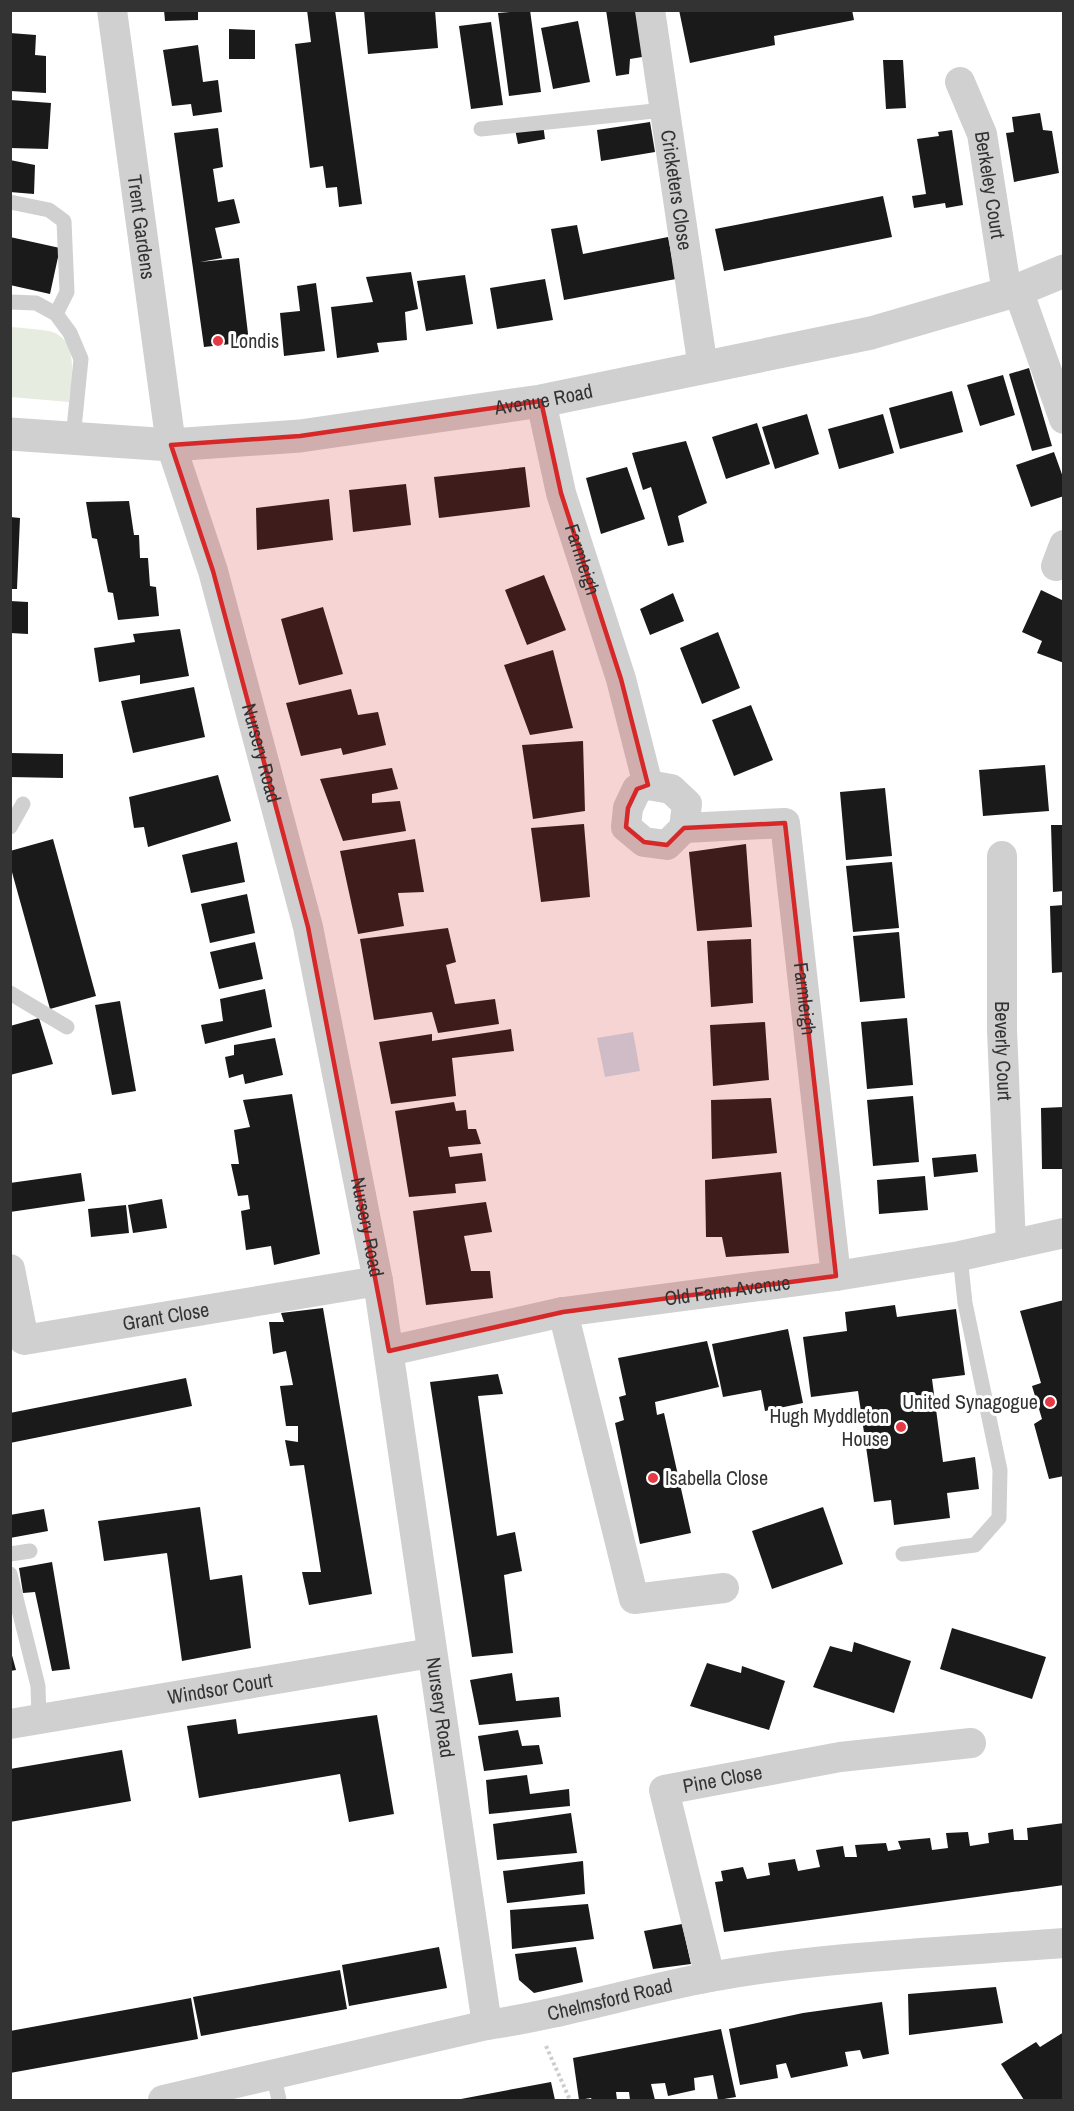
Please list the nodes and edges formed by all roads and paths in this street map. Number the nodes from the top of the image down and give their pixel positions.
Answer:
1 (112, 10) edge
2 (650, 10) edge
3 (960, 82) dead end
4 (664, 110) junction
5 (481, 129) dead end
6 (10, 202) edge
7 (1064, 271) edge
8 (1012, 291) junction
9 (10, 302) edge
10 (56, 314) junction
11 (703, 368) junction
12 (541, 401) junction
13 (1064, 418) edge
14 (10, 434) edge
15 (73, 438) junction
16 (171, 445) junction
17 (648, 785) junction
18 (23, 804) dead end
19 (10, 827) edge
20 (684, 828) junction
21 (1002, 856) dead end
22 (10, 993) edge
23 (67, 1027) dead end
24 (1064, 1233) edge
25 (1011, 1245) junction
26 (960, 1256) junction
27 (10, 1269) edge
28 (836, 1276) junction
29 (378, 1281) junction
30 (563, 1312) junction
31 (389, 1351) junction
32 (30, 1551) dead end
33 (10, 1554) edge
34 (903, 1554) dead end
35 (10, 1574) edge
36 (724, 1588) dead end
37 (17, 1629) edge
38 (431, 1653) junction
39 (25, 1722) edge
40 (971, 1743) dead end
41 (1064, 1944) edge
42 (710, 1977) junction
43 (534, 2018) junction
44 (487, 2025) junction
45 (276, 2087) edge
46 (163, 2100) edge
47 (570, 2100) edge

1 - 16 street, Trent Gardens
2 - 4 street, Cricketers Close
3 - 8 street, Berkeley Court
4 - 5 lane
4 - 11 street, Cricketers Close
6 - 10 lane
7 - 8 street, Avenue Road
8 - 11 street, Avenue Road
8 - 13 street, Berkeley Court
9 - 10 lane
10 - 15 lane
11 - 12 street, Avenue Road
12 - 16 street, Avenue Road
12 - 17 street, Farmleigh
14 - 15 street, Avenue Road
15 - 16 street, Avenue Road
16 - 29 street, Nursery Road
17 - 20 street
17 - 20 street
18 - 19 lane
20 - 28 street, Farmleigh
21 - 25 street, Beverly Court
22 - 23 lane
24 - 25 street, Old Farm Avenue
25 - 26 street, Old Farm Avenue
26 - 28 street, Old Farm Avenue
26 - 34 lane
27 - 29 street, Grant Close
28 - 30 street, Old Farm Avenue
29 - 31 street, Nursery Road
30 - 31 street, Old Farm Avenue
30 - 36 street
31 - 38 street, Nursery Road
32 - 33 lane
35 - 37 lane
37 - 39 lane
38 - 39 street, Windsor Court
38 - 44 street, Nursery Road
40 - 42 street, Pine Close
41 - 42 street, Chelmsford Road
42 - 43 street, Chelmsford Road
43 - 44 street, Chelmsford Road
43 - 47 path
44 - 45 street, Chelmsford Road
45 - 46 street, Chelmsford Road

